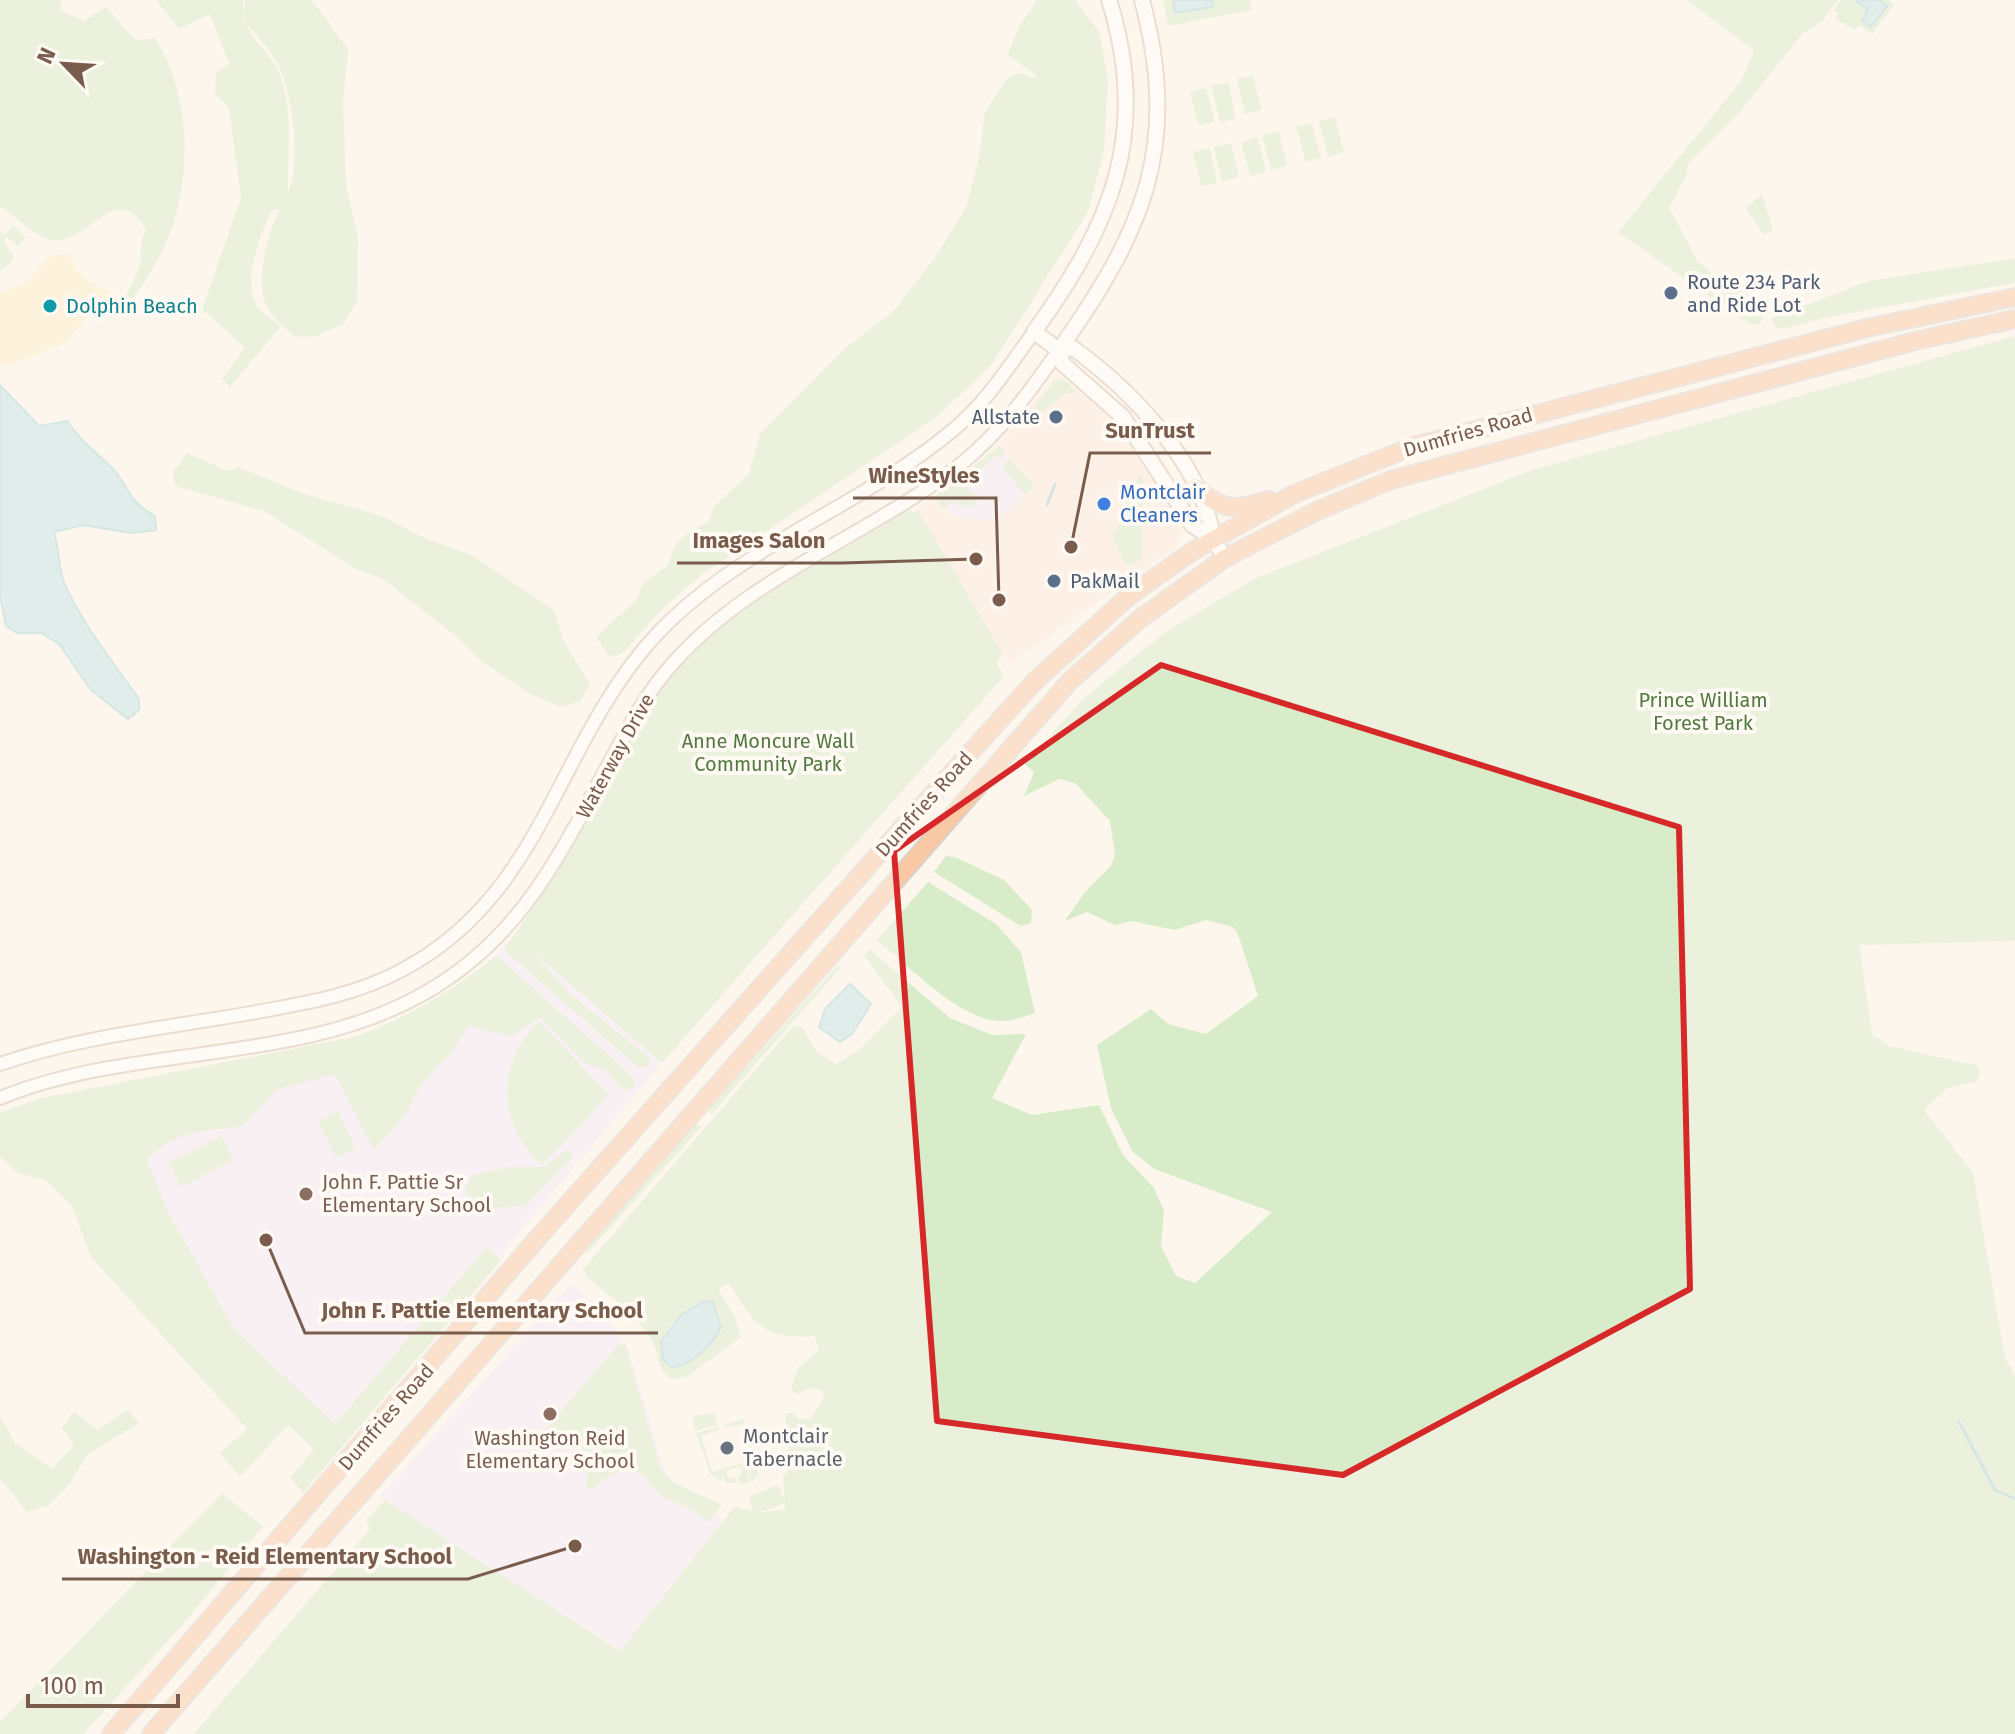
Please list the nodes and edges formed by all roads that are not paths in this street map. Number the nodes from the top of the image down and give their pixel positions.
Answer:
1 (1109, 0) edge
2 (1142, 0) edge
3 (2015, 297) edge
4 (2015, 319) edge
5 (1034, 332) junction
6 (1059, 350) junction
7 (1652, 382) junction
8 (1657, 407) junction
9 (1195, 487) junction
10 (1294, 494) junction
11 (1213, 539) junction
12 (1225, 558) junction
13 (0, 1064) edge
14 (0, 1098) edge
15 (305, 1511) junction
16 (329, 1530) junction
17 (111, 1734) edge
18 (151, 1734) edge

1 - 5 main road, Waterway Drive
2 - 6 main road, Waterway Drive
3 - 7 highway, Dumfries Road
4 - 8 highway, Dumfries Road
5 - 6 main road
5 - 13 street, Waterway Drive
6 - 9 main road
6 - 11 main road
6 - 14 street, Waterway Drive
7 - 8 highway
7 - 10 highway, Dumfries Road
8 - 12 highway, Dumfries Road
9 - 10 highway
9 - 11 main road
10 - 11 highway, Dumfries Road
11 - 12 main road
11 - 15 highway, Dumfries Road
12 - 16 highway, Dumfries Road
15 - 16 highway
15 - 17 highway, Dumfries Road
16 - 18 highway, Dumfries Road

